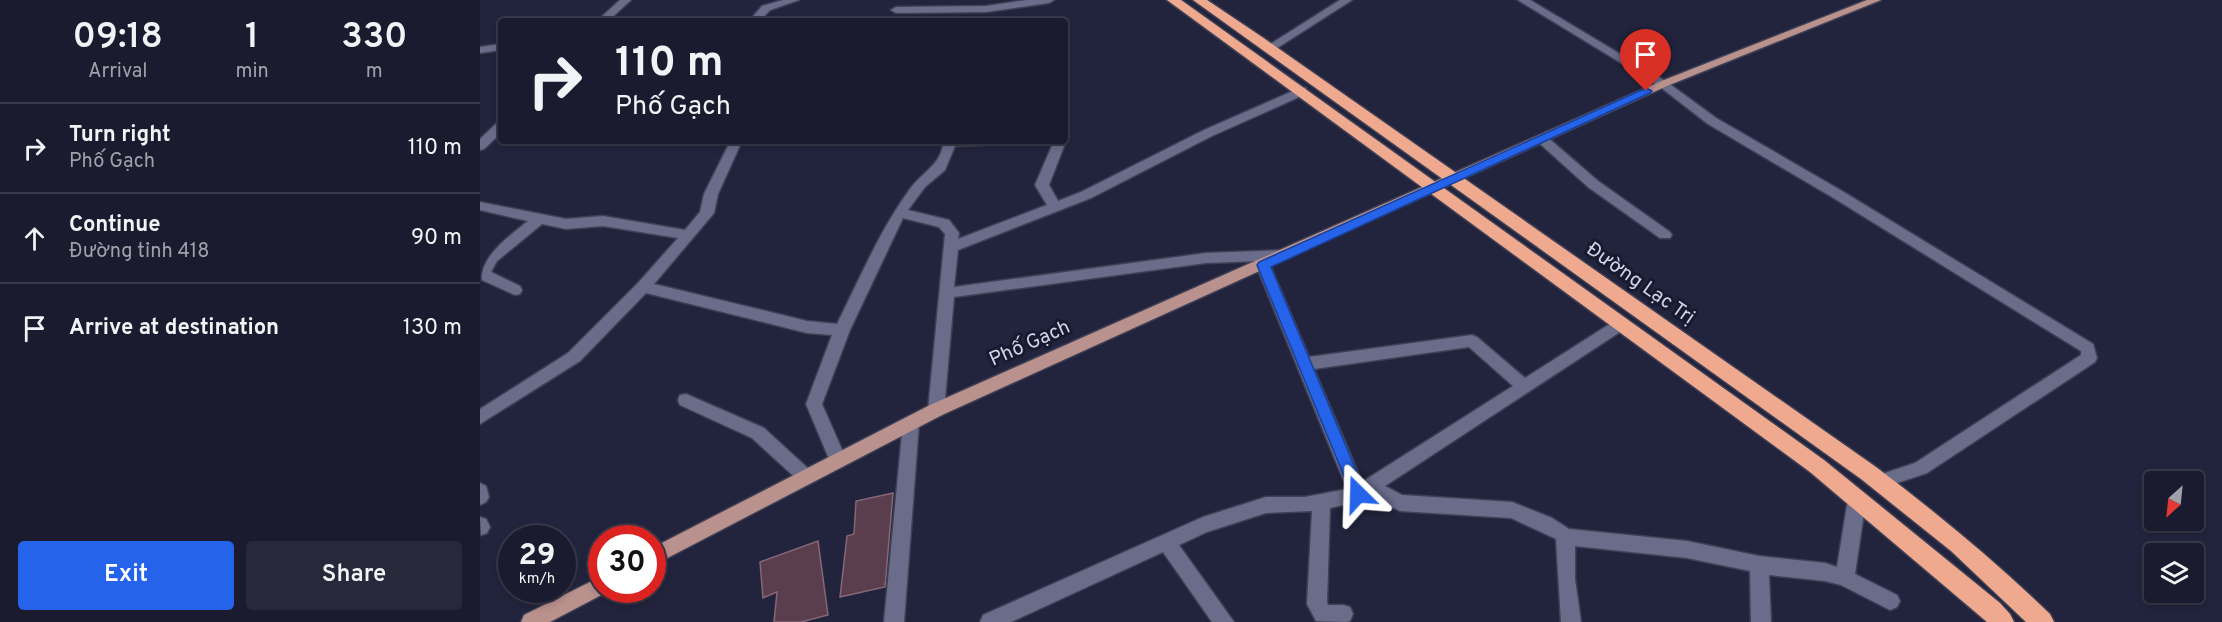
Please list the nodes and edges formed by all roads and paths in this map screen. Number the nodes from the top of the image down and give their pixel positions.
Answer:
1 (626, 0) edge
2 (794, 0) edge
3 (1049, 0) edge
4 (1173, 0) edge
5 (1199, 0) edge
6 (1347, 0) edge
7 (1523, 0) edge
8 (1876, 0) edge
9 (949, 5) edge
10 (986, 9) junction
11 (896, 10) dead end
12 (605, 18) edge
13 (757, 18) edge
14 (984, 18) edge
15 (498, 47) edge
16 (1270, 48) junction
17 (480, 50) edge
18 (1663, 84) junction
19 (1302, 92) junction
20 (498, 129) edge
21 (1542, 139) junction
22 (733, 144) edge
23 (949, 144) edge
24 (1059, 144) edge
25 (480, 146) edge
26 (1452, 178) junction
27 (1433, 186) junction
28 (480, 206) edge
29 (1056, 208) junction
30 (899, 213) junction
31 (540, 218) junction
32 (689, 235) junction
33 (1665, 236) dead end
34 (952, 247) junction
35 (1285, 255) junction
36 (1263, 265) junction
37 (643, 287) junction
38 (515, 290) dead end
39 (947, 293) junction
40 (1621, 324) junction
41 (842, 330) junction
42 (1305, 364) junction
43 (1525, 387) junction
44 (687, 400) dead end
45 (936, 410) junction
46 (480, 417) edge
47 (911, 423) junction
48 (838, 461) junction
49 (806, 477) junction
50 (1879, 482) junction
51 (1364, 490) junction
52 (480, 492) edge
53 (480, 497) edge
54 (1857, 499) junction
55 (1321, 502) junction
56 (1565, 537) junction
57 (1166, 542) junction
58 (666, 551) edge
59 (1759, 565) junction
60 (1845, 578) junction
61 (588, 592) edge
62 (1890, 601) dead end
63 (1343, 614) dead end
64 (531, 622) edge
65 (894, 622) edge
66 (990, 622) edge
67 (1224, 622) edge
68 (1571, 622) edge
69 (1761, 622) edge
70 (2002, 622) edge
71 (2042, 622) edge

1 - 12 street
2 - 13 street
3 - 10 street
4 - 19 highway
5 - 16 highway, Đường Lạc Trị
6 - 16 street
7 - 18 street
8 - 18 main road, Phố Gạch
9 - 10 street
9 - 11 street
10 - 14 street
15 - 17 street
16 - 26 highway, Đường Lạc Trị
18 - 21 main road, Phố Gạch
18 - 50 street
19 - 27 highway
19 - 29 street
20 - 25 street
21 - 26 main road, Phố Gạch
21 - 33 street
22 - 32 street
23 - 30 street
24 - 29 street
26 - 27 main road, Phố Gạch
26 - 50 highway, Đường Lạc Trị
27 - 35 main road, Phố Gạch
27 - 40 highway
28 - 31 street
29 - 34 street
30 - 34 street
30 - 41 street
31 - 32 street
31 - 38 street
32 - 37 street
34 - 39 street
35 - 36 main road, Phố Gạch
35 - 39 street
36 - 42 street
36 - 45 main road, Phố Gạch
37 - 41 street
37 - 46 street
39 - 45 street
40 - 43 street
40 - 54 highway
41 - 48 street
42 - 43 street
42 - 51 street
43 - 51 street
44 - 49 street
45 - 47 main road, Phố Gạch
47 - 48 main road, Phố Gạch
47 - 65 street
48 - 49 main road, Phố Gạch
49 - 58 main road, Phố Gạch
50 - 71 highway, Đường Lạc Trị
51 - 55 street
51 - 56 street
52 - 53 street
54 - 60 street
54 - 70 highway
55 - 57 street
55 - 63 street
56 - 59 street
56 - 68 street
57 - 66 street
57 - 67 street
59 - 60 street
59 - 69 street
60 - 62 street
61 - 64 main road

